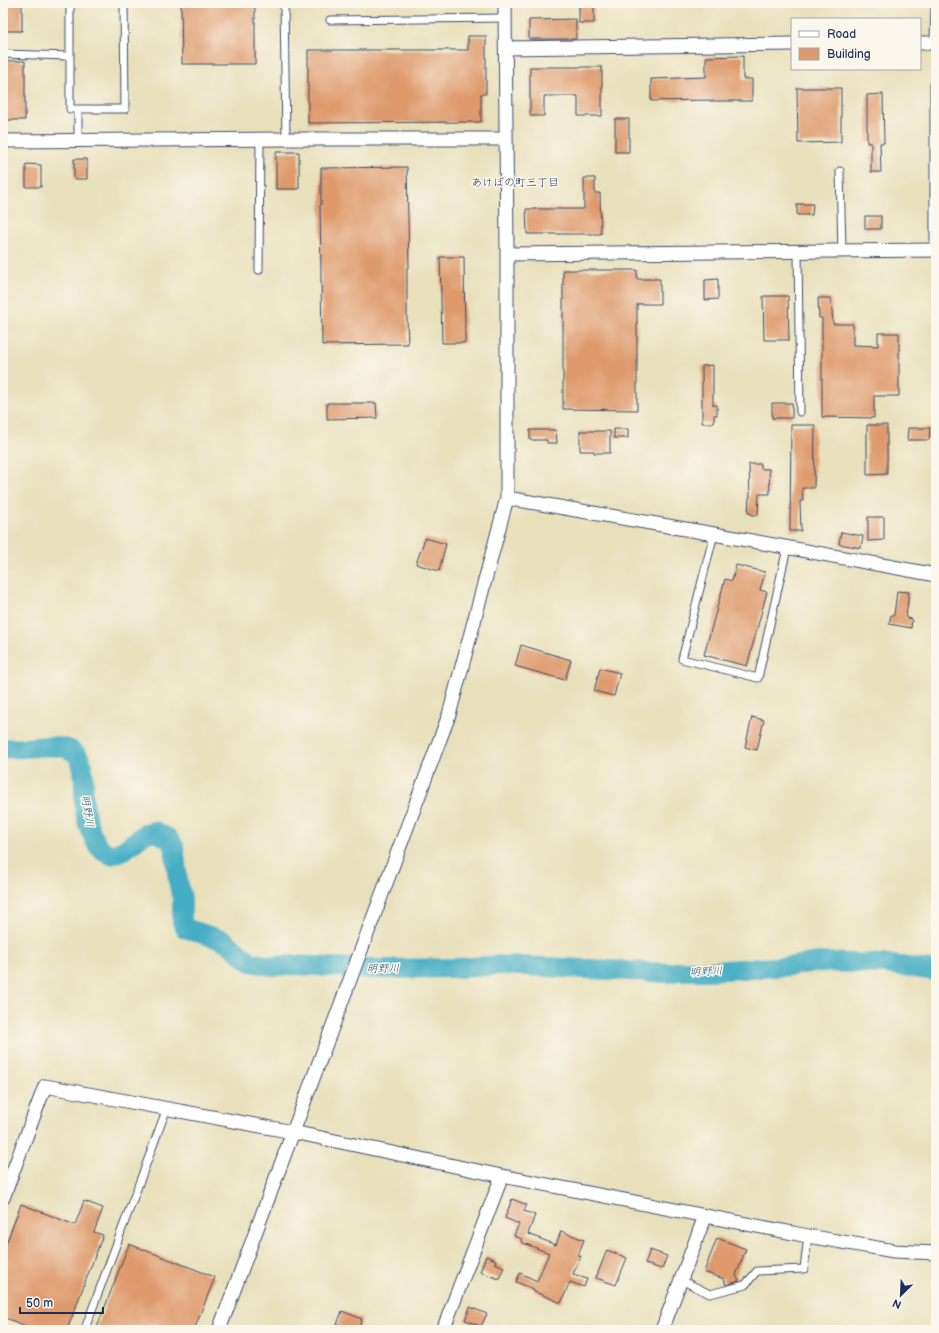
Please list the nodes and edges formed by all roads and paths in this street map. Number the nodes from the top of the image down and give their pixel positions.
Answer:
1 (70, 3) edge
2 (124, 3) edge
3 (284, 3) edge
4 (505, 3) edge
5 (935, 3) edge
6 (505, 18) junction
7 (330, 20) dead end
8 (935, 42) edge
9 (921, 43) edge
10 (791, 44) edge
11 (506, 48) junction
12 (3, 54) edge
13 (70, 56) junction
14 (934, 85) dead end
15 (78, 109) junction
16 (260, 139) junction
17 (286, 139) junction
18 (506, 139) junction
19 (78, 140) junction
20 (3, 141) edge
21 (840, 171) dead end
22 (935, 250) edge
23 (798, 251) junction
24 (842, 251) junction
25 (508, 254) junction
26 (260, 270) dead end
27 (800, 412) dead end
28 (507, 498) junction
29 (714, 534) junction
30 (787, 548) junction
31 (936, 575) edge
32 (167, 1108) junction
33 (293, 1132) junction
34 (502, 1176) junction
35 (3, 1198) edge
36 (705, 1216) junction
37 (808, 1236) junction
38 (936, 1253) edge
39 (681, 1280) junction
40 (86, 1326) dead end
41 (219, 1330) edge
42 (443, 1330) edge
43 (662, 1330) edge

1 - 13 lane
2 - 15 lane
3 - 17 lane
4 - 6 street
5 - 8 lane
6 - 7 lane
6 - 11 street
8 - 9 street
10 - 11 street
11 - 18 street
12 - 13 lane
13 - 15 lane
14 - 22 lane
15 - 19 lane
16 - 17 street
16 - 19 street
16 - 26 lane
17 - 18 street
18 - 25 street
19 - 20 street
21 - 24 lane
22 - 24 street
23 - 24 street
23 - 25 street
23 - 27 lane
25 - 28 street
28 - 29 street
28 - 33 street
29 - 30 street
29 - 30 lane
30 - 31 street
32 - 33 street
32 - 35 street
32 - 40 lane
33 - 34 street
33 - 41 street
34 - 36 street
34 - 42 street
36 - 37 street
36 - 39 street
37 - 38 street
37 - 39 lane
39 - 43 street

